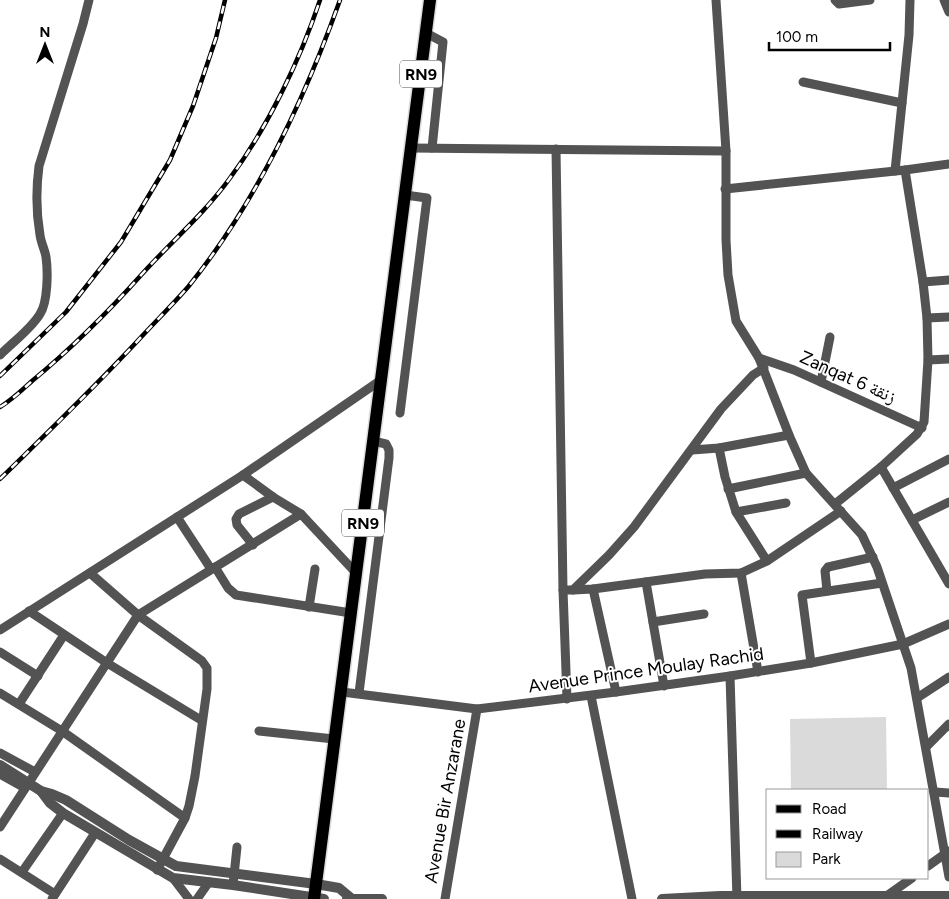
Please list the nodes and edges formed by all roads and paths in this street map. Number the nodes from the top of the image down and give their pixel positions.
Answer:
1 (89, 0) edge
2 (430, 0) edge
3 (716, 0) edge
4 (835, 0) edge
5 (870, 0) edge
6 (910, 0) edge
7 (944, 0) edge
8 (949, 12) edge
9 (426, 33) junction
10 (804, 82) dead end
11 (902, 103) junction
12 (411, 148) junction
13 (432, 148) junction
14 (556, 149) junction
15 (726, 151) junction
16 (949, 164) edge
17 (906, 170) junction
18 (896, 171) junction
19 (725, 189) junction
20 (405, 194) junction
21 (949, 280) edge
22 (923, 282) junction
23 (949, 317) edge
24 (927, 318) junction
25 (830, 337) dead end
26 (0, 355) edge
27 (759, 358) junction
28 (949, 359) edge
29 (928, 360) junction
30 (764, 368) junction
31 (381, 380) junction
32 (821, 382) junction
33 (400, 414) dead end
34 (922, 428) junction
35 (789, 435) junction
36 (373, 441) junction
37 (719, 448) junction
38 (692, 450) junction
39 (949, 459) edge
40 (881, 467) junction
41 (806, 473) junction
42 (243, 475) junction
43 (893, 488) junction
44 (728, 489) junction
45 (273, 497) junction
46 (949, 502) edge
47 (786, 503) dead end
48 (838, 508) junction
49 (736, 512) junction
50 (301, 514) junction
51 (177, 517) junction
52 (912, 520) junction
53 (252, 545) junction
54 (873, 557) junction
55 (767, 561) junction
56 (213, 568) junction
57 (315, 569) dead end
58 (356, 572) junction
59 (741, 573) junction
60 (90, 574) junction
61 (646, 582) junction
62 (882, 583) junction
63 (949, 584) edge
64 (593, 589) junction
65 (563, 590) junction
66 (573, 590) junction
67 (827, 591) junction
68 (309, 607) junction
69 (29, 611) junction
70 (351, 613) junction
71 (138, 614) junction
72 (704, 614) dead end
73 (654, 622) junction
74 (949, 624) edge
75 (0, 630) edge
76 (64, 635) junction
77 (903, 644) junction
78 (0, 652) edge
79 (107, 662) junction
80 (811, 663) junction
81 (758, 672) junction
82 (38, 676) junction
83 (730, 676) junction
84 (949, 676) edge
85 (664, 686) junction
86 (0, 692) edge
87 (342, 692) junction
88 (616, 692) junction
89 (358, 693) junction
90 (592, 696) junction
91 (917, 698) junction
92 (567, 699) junction
93 (19, 704) junction
94 (477, 709) junction
95 (201, 720) junction
96 (949, 724) edge
97 (259, 730) dead end
98 (62, 731) junction
99 (334, 739) junction
100 (927, 746) junction
101 (0, 753) edge
102 (0, 765) edge
103 (35, 772) junction
104 (0, 774) edge
105 (26, 786) junction
106 (41, 791) junction
107 (935, 792) junction
108 (949, 792) edge
109 (63, 813) junction
110 (185, 818) junction
111 (0, 827) edge
112 (95, 833) junction
113 (237, 847) dead end
114 (947, 852) edge
115 (0, 859) edge
116 (163, 859) junction
117 (929, 865) edge
118 (157, 870) junction
119 (22, 872) junction
120 (234, 873) junction
121 (949, 877) edge
122 (173, 878) junction
123 (911, 879) edge
124 (209, 882) junction
125 (316, 884) junction
126 (233, 885) junction
127 (949, 896) edge
128 (53, 897) edge
129 (888, 897) edge
130 (317, 898) edge
131 (349, 898) edge
132 (737, 898) edge
133 (189, 899) edge
134 (197, 899) edge
135 (382, 899) edge
136 (445, 899) edge
137 (632, 899) edge
138 (662, 899) edge

1 - 26 street
2 - 9 main road, RN9
3 - 15 street
4 - 5 street
6 - 11 street
7 - 8 street
9 - 12 main road, RN9
9 - 13 street
10 - 11 street
11 - 18 street
12 - 13 street
12 - 20 main road, RN9
13 - 14 street
14 - 15 street
14 - 65 street
15 - 19 street
16 - 17 street
17 - 18 street
17 - 22 street
18 - 19 street
19 - 27 street
20 - 31 main road, RN9
20 - 33 street
21 - 22 street
22 - 24 street
23 - 24 street
24 - 29 street
25 - 32 street
27 - 30 street
27 - 32 street, Zanqat 6 زنقة
28 - 29 street
29 - 34 street
30 - 35 street
30 - 38 street
31 - 36 main road, RN9
31 - 42 street
32 - 34 street, Zanqat 6 زنقة
34 - 40 street
35 - 37 street
35 - 41 street
36 - 58 main road, RN9
36 - 89 street
37 - 38 street
37 - 44 street
38 - 66 street
39 - 43 street
40 - 43 street
40 - 48 street
41 - 44 street
41 - 48 street
42 - 45 street
42 - 51 street
43 - 52 street
44 - 49 street
45 - 50 street
45 - 53 street
46 - 52 street
47 - 49 street
48 - 54 street
48 - 55 street
49 - 55 street
50 - 53 street
50 - 58 street
51 - 56 street
51 - 60 street
52 - 63 street
53 - 56 street
54 - 62 street
54 - 67 street
55 - 59 street
56 - 68 street
56 - 71 street
57 - 68 street
58 - 70 main road, RN9
59 - 61 street
59 - 81 street
60 - 69 street
60 - 71 street
61 - 64 street
61 - 73 street
62 - 67 street
62 - 77 street
64 - 66 street
64 - 88 street
65 - 66 street
65 - 92 street
67 - 80 street
68 - 70 street
69 - 75 street
69 - 76 street
70 - 87 main road, RN9
71 - 79 street
71 - 95 street
72 - 73 street
73 - 85 street
74 - 77 street, Avenue Prince Moulay Rachid
76 - 79 street
76 - 82 street
77 - 80 street, Avenue Prince Moulay Rachid
77 - 91 street
78 - 82 street
79 - 95 street
79 - 98 street
80 - 81 street, Avenue Prince Moulay Rachid
81 - 83 street, Avenue Prince Moulay Rachid
82 - 93 street
83 - 85 street, Avenue Prince Moulay Rachid
83 - 132 street
84 - 91 street
85 - 88 street, Avenue Prince Moulay Rachid
86 - 93 street
87 - 89 street, Avenue Prince Moulay Rachid
87 - 99 main road, RN9
88 - 90 street, Avenue Prince Moulay Rachid
89 - 94 street, Avenue Prince Moulay Rachid
90 - 92 street, Avenue Prince Moulay Rachid
90 - 137 street
91 - 100 street
92 - 94 street, Avenue Prince Moulay Rachid
93 - 98 street
94 - 136 street, Avenue Bir Anzarane
95 - 110 street
96 - 100 street
97 - 99 street
98 - 103 street
98 - 110 street
99 - 125 main road, RN9
100 - 107 street
101 - 103 street
102 - 105 street
103 - 105 street
104 - 105 street
105 - 106 street
105 - 111 street
106 - 109 street
106 - 116 street
107 - 108 street
107 - 114 street
109 - 112 street
109 - 119 street
110 - 116 street
112 - 118 street
112 - 128 street
113 - 120 street
114 - 117 street
114 - 121 street
115 - 119 street
116 - 118 street
116 - 120 street
118 - 122 street
119 - 128 street
120 - 125 street
120 - 126 street
122 - 124 street
122 - 133 street
123 - 129 street
124 - 126 street
124 - 134 street
125 - 130 main road, RN9
125 - 131 street
126 - 130 street
127 - 129 street
129 - 132 street
131 - 135 street
132 - 138 street

